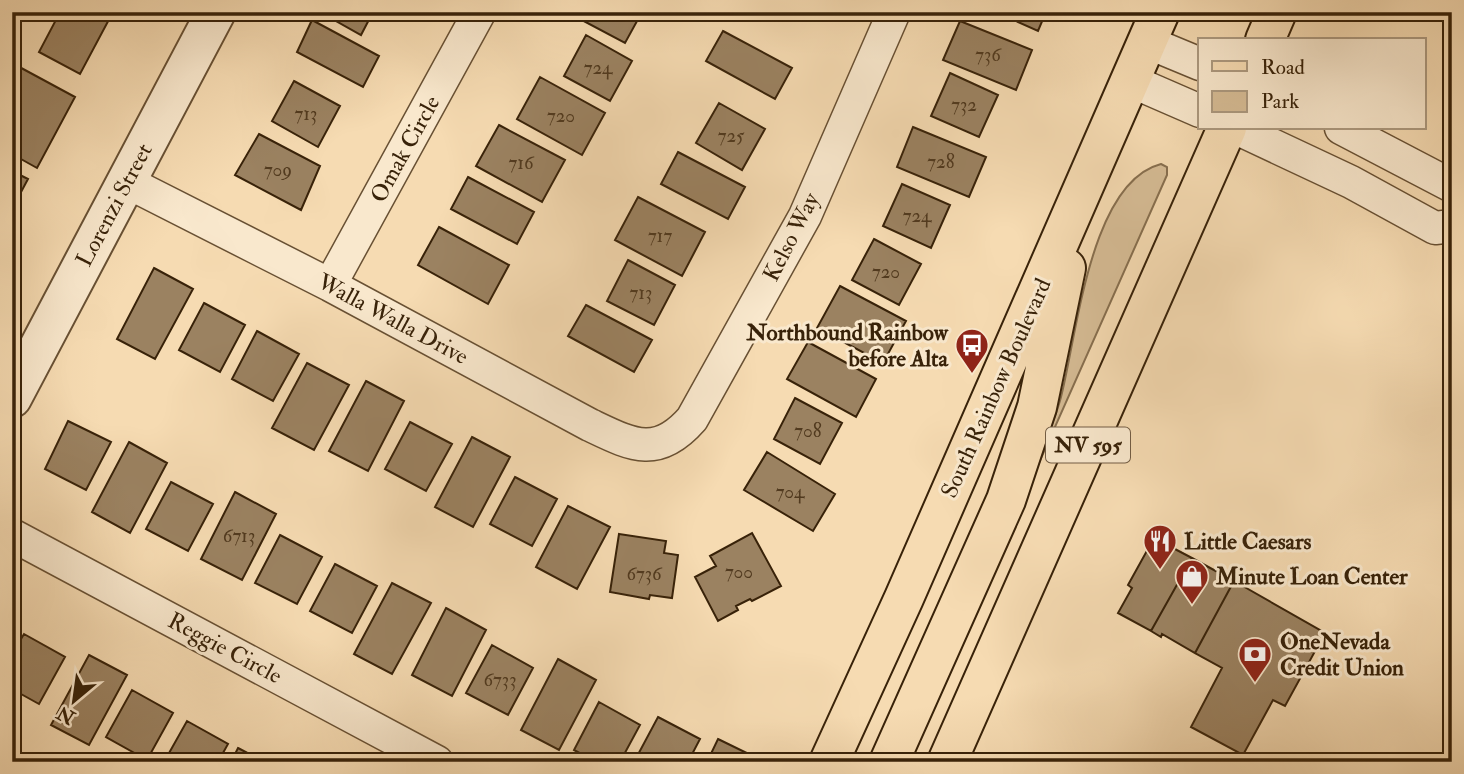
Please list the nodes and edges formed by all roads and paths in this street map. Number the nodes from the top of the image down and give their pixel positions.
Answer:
1 (216, 12) edge
2 (894, 12) edge
3 (1277, 12) edge
4 (479, 13) edge
5 (1153, 27) edge
6 (1266, 38) edge
7 (1198, 62) edge
8 (1130, 81) junction
9 (1198, 110) edge
10 (1226, 130) edge
11 (1240, 130) edge
12 (1345, 130) edge
13 (127, 182) junction
14 (1452, 186) edge
15 (1081, 195) junction
16 (1452, 226) edge
17 (330, 285) junction
18 (12, 398) edge
19 (661, 443) joint
20 (12, 535) edge
21 (437, 762) edge
22 (829, 762) edge
23 (889, 762) edge
24 (947, 762) edge

1 - 13 street, Lorenzi Street
2 - 19 street, Kelso Way
3 - 6 main road
4 - 17 street, Omak Circle
5 - 7 street
5 - 8 main road, South Rainbow Boulevard
8 - 9 street
8 - 15 main road, South Rainbow Boulevard
10 - 24 main road, NV 595
11 - 16 street
12 - 14 street
13 - 17 street, Walla Walla Drive
13 - 18 street, Lorenzi Street
15 - 22 main road, South Rainbow Boulevard
15 - 23 main road
17 - 19 street, Walla Walla Drive
20 - 21 street, Reggie Circle

